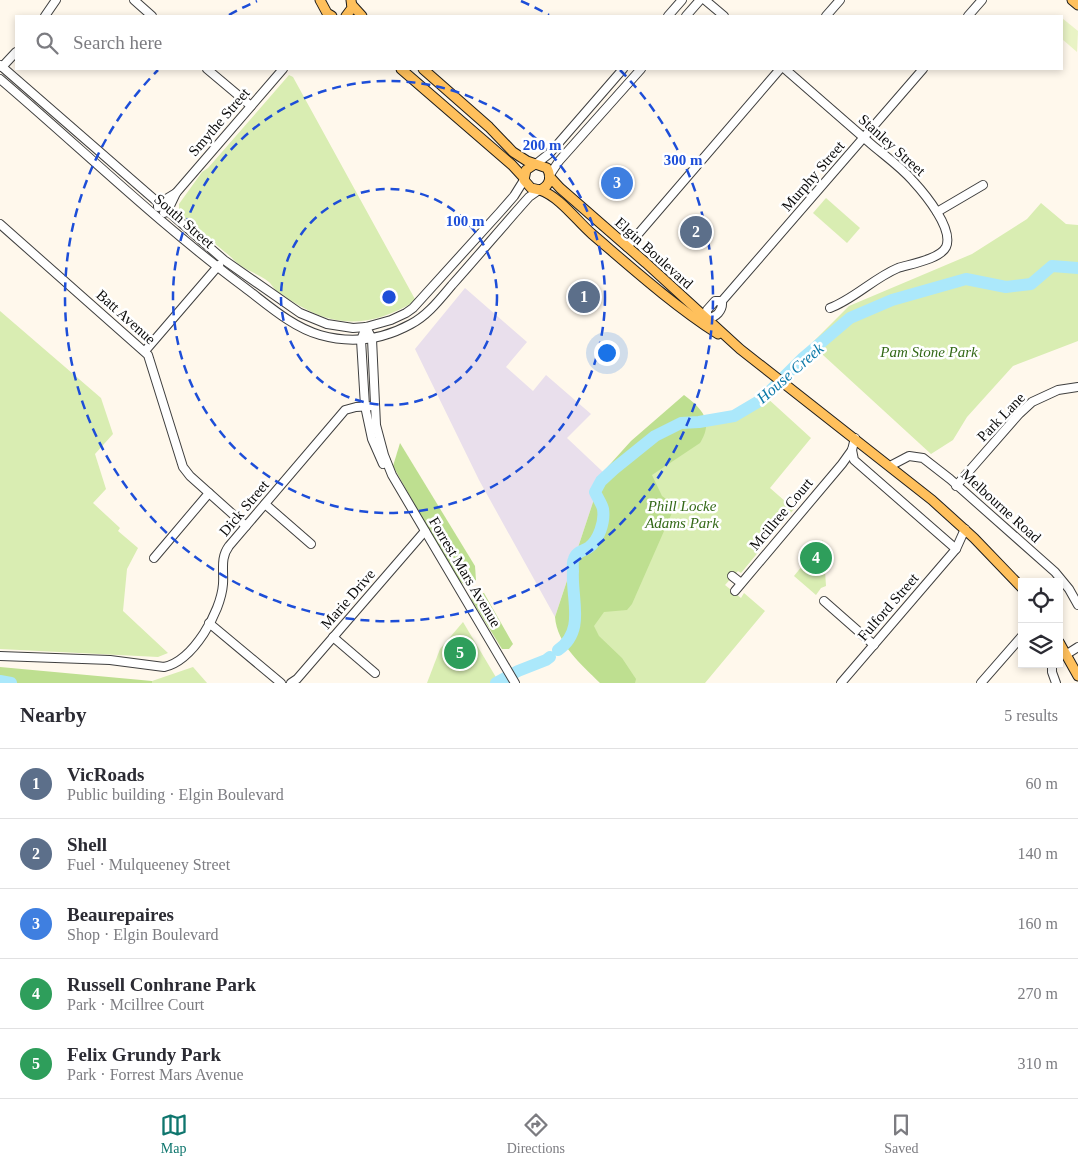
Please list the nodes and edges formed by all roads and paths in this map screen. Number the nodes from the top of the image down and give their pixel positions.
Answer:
1 (56, 0) edge
2 (134, 0) edge
3 (682, 0) edge
4 (700, 0) edge
5 (705, 0) edge
6 (840, 0) edge
7 (982, 0) edge
8 (1072, 0) edge
9 (353, 2) edge
10 (1078, 5) edge
11 (676, 7) junction
12 (46, 15) edge
13 (151, 15) edge
14 (347, 15) edge
15 (361, 15) edge
16 (669, 15) edge
17 (685, 15) edge
18 (687, 15) edge
19 (723, 15) edge
20 (827, 15) edge
21 (969, 15) edge
22 (15, 53) edge
23 (1, 66) edge
24 (208, 70) edge
25 (283, 70) edge
26 (402, 70) edge
27 (424, 70) edge
28 (622, 70) edge
29 (640, 70) edge
30 (779, 70) edge
31 (786, 70) edge
32 (922, 70) edge
33 (0, 79) edge
34 (604, 91) junction
35 (614, 100) junction
36 (42, 102) junction
37 (251, 106) junction
38 (35, 110) junction
39 (575, 126) junction
40 (584, 134) junction
41 (864, 138) junction
42 (535, 164) junction
43 (549, 176) junction
44 (524, 179) junction
45 (983, 185) dead end
46 (540, 190) junction
47 (176, 193) junction
48 (158, 204) junction
49 (167, 212) junction
50 (936, 212) junction
51 (156, 215) junction
52 (0, 224) edge
53 (627, 246) junction
54 (224, 260) junction
55 (458, 260) junction
56 (646, 263) junction
57 (216, 267) junction
58 (468, 267) junction
59 (640, 276) junction
60 (422, 300) junction
61 (685, 305) junction
62 (830, 308) dead end
63 (429, 310) junction
64 (705, 321) junction
65 (366, 327) junction
66 (372, 339) junction
67 (361, 340) junction
68 (145, 351) junction
69 (1078, 387) edge
70 (365, 406) junction
71 (374, 406) junction
72 (854, 442) junction
73 (842, 464) junction
74 (858, 464) junction
75 (890, 466) junction
76 (392, 475) junction
77 (956, 486) junction
78 (209, 493) junction
79 (265, 504) junction
80 (246, 526) junction
81 (965, 529) junction
82 (425, 531) junction
83 (974, 538) junction
84 (311, 544) dead end
85 (956, 549) junction
86 (154, 558) dead end
87 (732, 576) dead end
88 (741, 583) junction
89 (1018, 584) edge
90 (736, 591) dead end
91 (824, 601) dead end
92 (1078, 605) edge
93 (209, 624) junction
94 (333, 637) junction
95 (1018, 640) edge
96 (874, 644) junction
97 (1078, 647) edge
98 (1063, 648) edge
99 (1067, 654) junction
100 (0, 656) edge
101 (1052, 668) edge
102 (375, 673) dead end
103 (1078, 676) edge
104 (281, 683) edge
105 (291, 683) edge
106 (515, 683) edge
107 (841, 683) edge
108 (980, 683) edge
109 (1056, 683) edge

1 - 12 street
2 - 13 street
3 - 11 street
4 - 18 street
5 - 19 street
6 - 20 street
7 - 21 street
8 - 10 main road
9 - 14 main road
9 - 15 main road
11 - 16 street
11 - 17 street
22 - 23 street
23 - 36 street, South Street
24 - 37 street
25 - 37 street, Smythe Street
26 - 44 main road
27 - 42 main road
28 - 34 street
29 - 35 street
30 - 53 street
31 - 41 street, Stanley Street
32 - 41 street, Murphy Street
33 - 38 street, South Street
34 - 35 street
34 - 39 street
35 - 40 street
36 - 38 street
36 - 48 street, South Street
37 - 47 street, Smythe Street
38 - 51 street, South Street
39 - 40 street
39 - 42 street
40 - 43 street
41 - 50 street, Stanley Street
41 - 64 street, Murphy Street
42 - 43 main road
42 - 44 main road
43 - 46 main road
43 - 53 main road, Elgin Boulevard
44 - 46 main road
44 - 55 street, South Street
45 - 50 street
46 - 58 street, South Street
46 - 59 main road, Elgin Boulevard
47 - 48 street, Smythe Street
47 - 49 street, Smythe Street
48 - 49 street, South Street
48 - 51 street
49 - 51 street
49 - 54 street, South Street
50 - 62 street, Stanley Street
51 - 57 street, South Street
52 - 68 street, Batt Avenue
53 - 56 main road, Elgin Boulevard
54 - 57 street
54 - 65 street, South Street
55 - 58 street
55 - 60 street, South Street
56 - 59 main road
56 - 61 main road, Elgin Boulevard
57 - 67 street, South Street
57 - 68 street
58 - 63 street, South Street
59 - 61 main road, Elgin Boulevard
60 - 63 street
60 - 65 street, South Street
61 - 64 main road, Elgin Boulevard
63 - 66 street, South Street
64 - 72 main road, Elgin Boulevard
65 - 66 street
65 - 67 street
66 - 67 street, South Street
66 - 71 street, Forrest Mars Avenue
67 - 70 street, Forrest Mars Avenue
68 - 78 street, Batt Avenue
69 - 77 street, Park Lane
70 - 71 street, Dick Street
70 - 76 street, Forrest Mars Avenue
70 - 79 street, Dick Street
71 - 76 street, Forrest Mars Avenue
72 - 73 street, Mcillree Court
72 - 74 street
72 - 75 main road
73 - 74 street
73 - 88 street, Mcillree Court
74 - 85 street
75 - 77 street, Melbourne Road
75 - 81 main road
76 - 82 street, Forrest Mars Avenue
77 - 92 street, Melbourne Road
78 - 80 street, Batt Avenue
78 - 86 street
79 - 80 street, Dick Street
79 - 84 street
80 - 93 street, Dick Street
81 - 83 main road
81 - 85 street, Fulford Street
82 - 94 street, Marie Drive
82 - 106 street, Forrest Mars Avenue
83 - 85 street, Fulford Street
83 - 89 main road
85 - 96 street, Fulford Street
87 - 88 street
88 - 90 street, Mcillree Court
91 - 96 street
93 - 100 street, Dick Street
93 - 104 street
94 - 102 street
94 - 105 street, Marie Drive
95 - 108 street
96 - 107 street, Fulford Street
97 - 99 street
98 - 99 main road
99 - 103 main road
101 - 109 street

